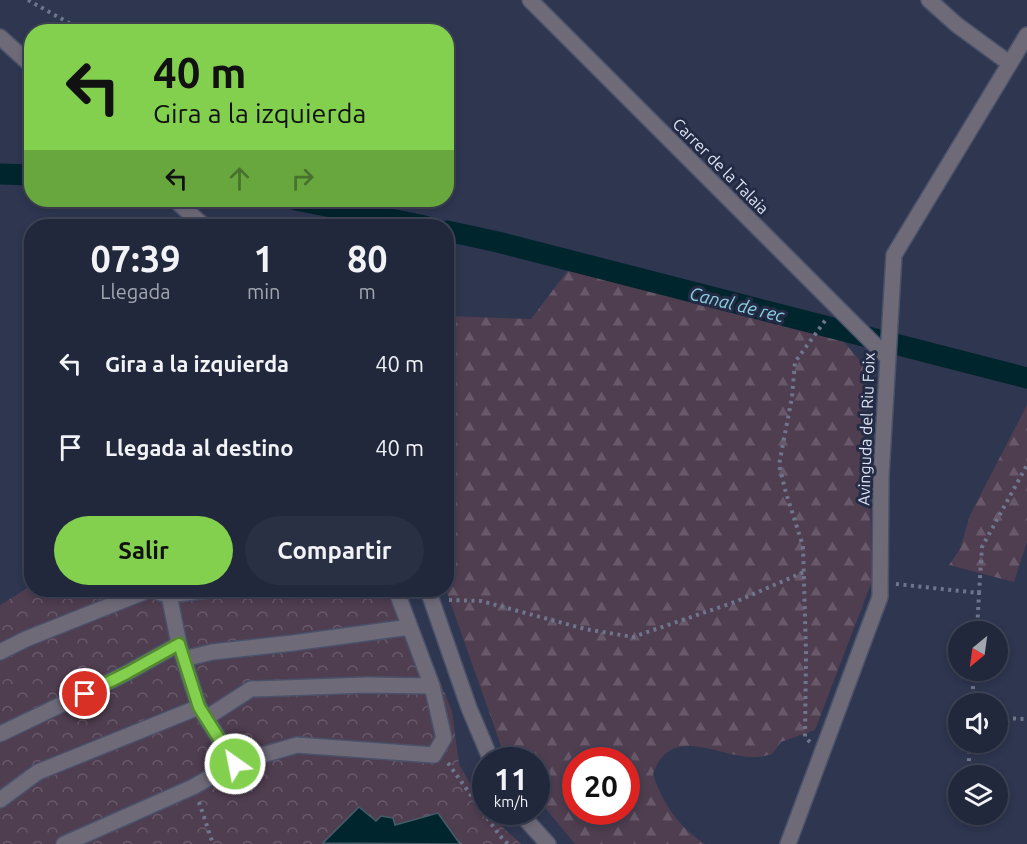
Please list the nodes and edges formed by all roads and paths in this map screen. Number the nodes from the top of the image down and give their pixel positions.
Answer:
1 (28, 0) edge
2 (530, 0) edge
3 (929, 0) edge
4 (71, 24) edge
5 (1027, 35) edge
6 (0, 37) edge
7 (24, 59) edge
8 (1009, 63) junction
9 (183, 207) edge
10 (196, 219) edge
11 (834, 305) junction
12 (886, 357) junction
13 (1027, 465) edge
14 (804, 572) junction
15 (880, 582) junction
16 (979, 593) junction
17 (132, 597) edge
18 (169, 597) edge
19 (399, 597) edge
20 (431, 597) edge
21 (452, 597) edge
22 (978, 621) edge
23 (410, 627) junction
24 (181, 651) junction
25 (0, 652) edge
26 (432, 686) junction
27 (202, 713) junction
28 (1008, 718) edge
29 (1027, 719) edge
30 (0, 734) edge
31 (486, 747) edge
32 (438, 749) junction
33 (822, 753) junction
34 (235, 764) junction
35 (193, 787) junction
36 (0, 800) edge
37 (531, 825) edge
38 (64, 844) edge
39 (213, 844) edge
40 (508, 844) edge
41 (548, 844) edge
42 (788, 844) edge

1 - 4 path
2 - 11 street, Carrer de la Talaia
3 - 8 street
5 - 8 street, Avinguda del Riu Foix
6 - 7 street
8 - 12 street, Avinguda del Riu Foix
9 - 10 street
11 - 12 street, Carrer de la Talaia
11 - 14 path
12 - 15 street, Avinguda del Riu Foix
13 - 16 path
14 - 21 path
14 - 33 path
15 - 16 path
15 - 33 street, Avinguda del Riu Foix
16 - 22 path
17 - 25 street
18 - 24 street
19 - 23 street
20 - 31 street
23 - 24 street
23 - 26 street
24 - 27 street
24 - 30 street
26 - 27 street
26 - 32 street
27 - 34 street
27 - 36 street
28 - 29 path
32 - 34 street
32 - 40 path
33 - 42 street, Avinguda del Riu Foix
34 - 35 street
35 - 38 street
35 - 39 path
37 - 41 street

